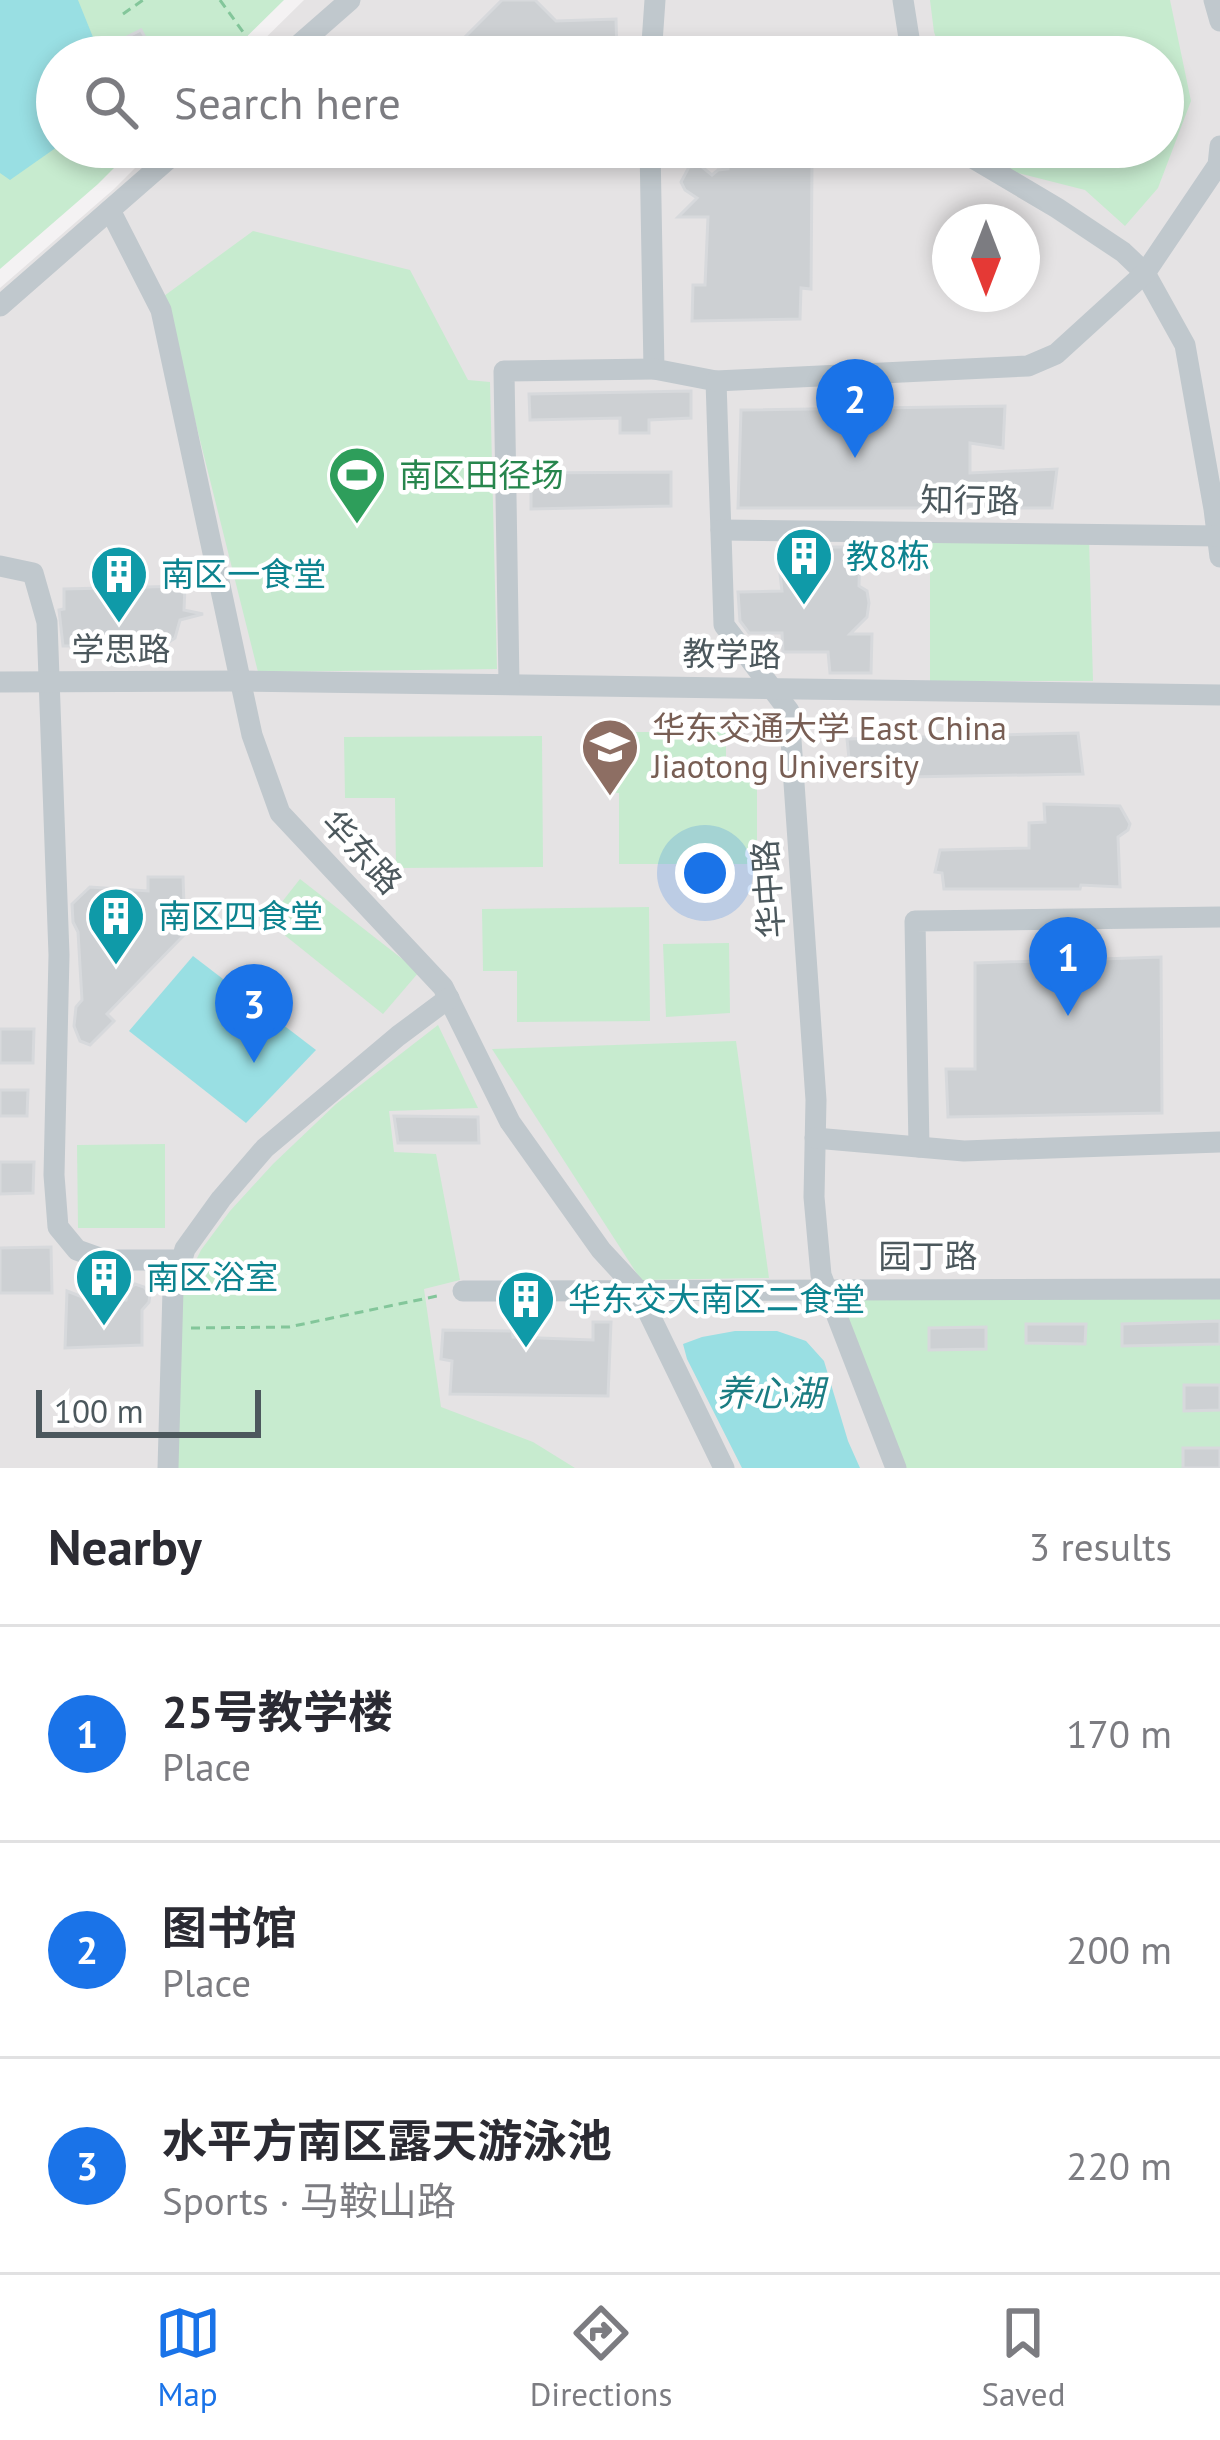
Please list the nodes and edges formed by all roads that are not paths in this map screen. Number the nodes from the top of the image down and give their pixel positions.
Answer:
1 (350, 0) edge
2 (655, 0) edge
3 (903, 0) edge
4 (1214, 0) edge
5 (1220, 21) edge
6 (309, 36) edge
7 (652, 36) edge
8 (909, 36) edge
9 (1220, 146) edge
10 (158, 168) edge
11 (650, 168) edge
12 (989, 168) edge
13 (110, 210) junction
14 (1145, 273) junction
15 (0, 306) edge
16 (654, 369) junction
17 (716, 380) junction
18 (721, 530) junction
19 (1219, 543) edge
20 (0, 566) edge
21 (243, 681) junction
22 (0, 682) edge
23 (49, 682) junction
24 (509, 684) junction
25 (771, 687) junction
26 (1220, 694) edge
27 (1220, 917) edge
28 (449, 998) junction
29 (815, 1138) junction
30 (1220, 1142) edge
31 (919, 1147) junction
32 (182, 1260) junction
33 (826, 1288) junction
34 (637, 1289) junction
35 (1220, 1289) edge
36 (463, 1291) road end
37 (168, 1468) edge
38 (724, 1468) edge
39 (896, 1468) edge

1 - 6 street
2 - 7 street
3 - 8 street
4 - 5 street
9 - 14 street
10 - 13 street
11 - 16 street
12 - 14 street
13 - 15 street
13 - 21 street, 华东路
14 - 17 street
14 - 19 street
16 - 17 street
16 - 24 street
17 - 18 street, 华中路
18 - 19 street, 知行路
18 - 25 street, 华中路
20 - 23 street
21 - 23 street, 学思路
21 - 24 street, 教学路
21 - 28 street, 华东路
22 - 23 street, 学思路
23 - 32 street
24 - 25 street, 教学路
25 - 26 street, 教学路
25 - 29 street, 华中路
27 - 31 street
28 - 32 street
28 - 34 street, 华东路
29 - 31 street
29 - 33 street, 华中路
30 - 31 street
32 - 37 street
33 - 34 street, 园丁路
33 - 35 street, 园丁路
33 - 39 street, 华中路
34 - 36 street, 园丁路
34 - 38 street, 华东路

